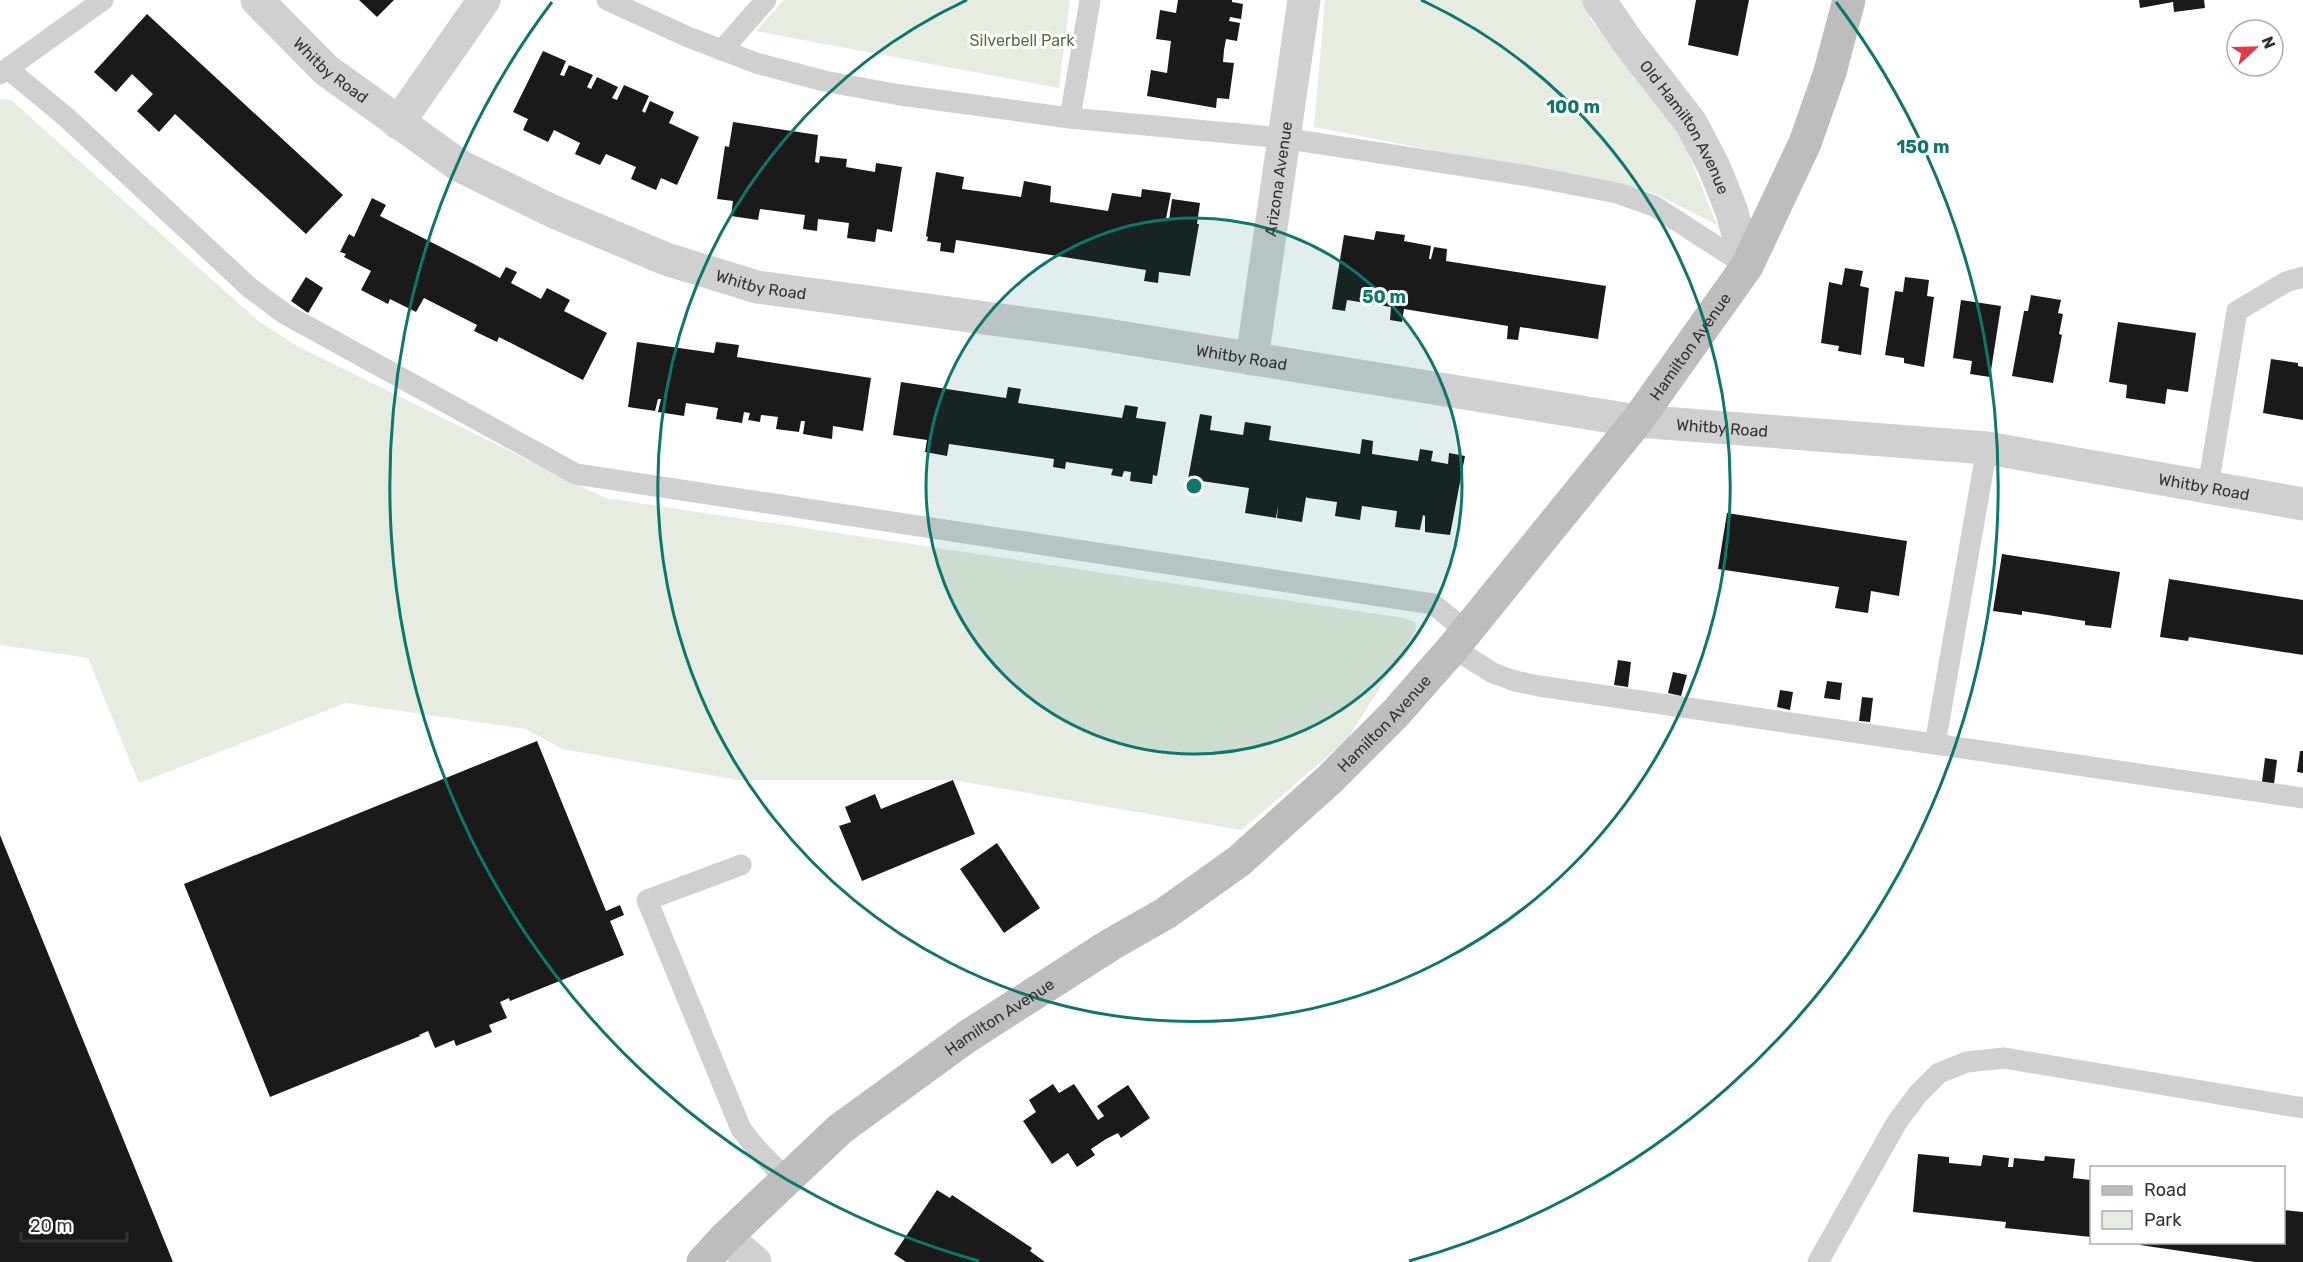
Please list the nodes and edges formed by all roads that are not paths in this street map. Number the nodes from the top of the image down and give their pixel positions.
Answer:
1 (103, 0) edge
2 (257, 0) edge
3 (484, 0) edge
4 (608, 0) edge
5 (766, 0) edge
6 (1090, 0) edge
7 (1304, 0) edge
8 (1599, 0) edge
9 (1849, 0) edge
10 (722, 50) junction
11 (4, 71) edge
12 (1070, 118) junction
13 (398, 123) junction
14 (1283, 138) junction
15 (1747, 266) junction
16 (2303, 277) edge
17 (1252, 359) junction
18 (1637, 421) junction
19 (1987, 448) junction
20 (2208, 487) junction
21 (2303, 504) edge
22 (1460, 640) junction
23 (1935, 744) junction
24 (2303, 798) edge
25 (741, 865) dead end
26 (2303, 1108) edge
27 (786, 1179) junction
28 (726, 1237) junction
29 (703, 1262) edge
30 (755, 1262) edge
31 (1818, 1262) edge

1 - 11 lane
2 - 13 street, Whitby Road
3 - 13 street
4 - 10 lane
5 - 10 lane
6 - 12 lane
7 - 14 street, Arizona Avenue
8 - 15 street, Old Hamilton Avenue
9 - 15 street, Hamilton Avenue
10 - 12 lane
11 - 22 lane
12 - 14 lane
13 - 17 street, Whitby Road
14 - 15 lane
14 - 17 street, Arizona Avenue
15 - 18 street, Hamilton Avenue
16 - 20 lane
17 - 18 street, Whitby Road
18 - 19 street, Whitby Road
18 - 22 street, Hamilton Avenue
19 - 20 street, Whitby Road
19 - 23 lane
20 - 21 street, Whitby Road
22 - 23 lane
22 - 27 street, Hamilton Avenue
23 - 24 lane
25 - 27 lane
26 - 31 lane
27 - 28 street, Hamilton Avenue
28 - 29 street, Hamilton Avenue
28 - 30 street

